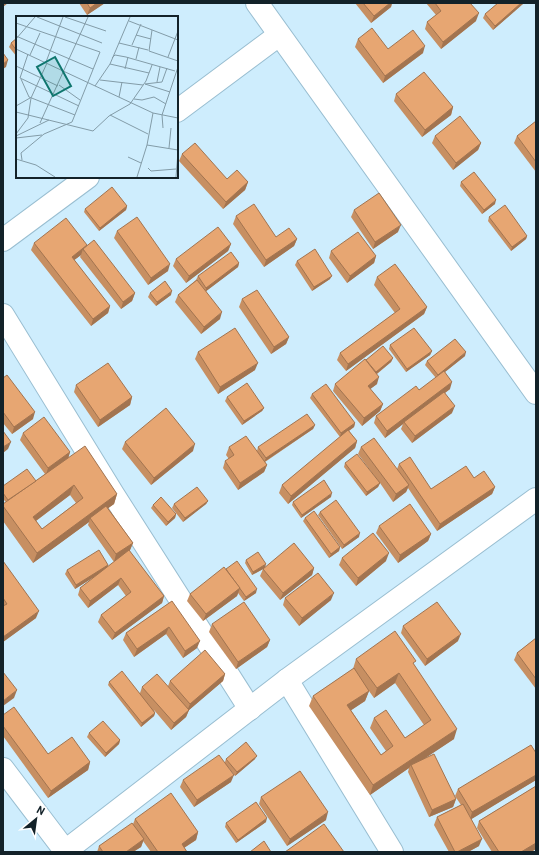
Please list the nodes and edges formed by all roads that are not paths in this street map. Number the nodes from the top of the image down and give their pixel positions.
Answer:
1 (264, 6) edge
2 (279, 35) junction
3 (178, 110) edge
4 (87, 178) edge
5 (3, 240) edge
6 (3, 315) edge
7 (536, 393) edge
8 (536, 498) edge
9 (286, 680) junction
10 (250, 709) junction
11 (3, 769) edge
12 (65, 852) edge
13 (392, 852) edge

1 - 2 street
2 - 3 street
2 - 7 street
4 - 5 street
6 - 10 street
8 - 9 street
9 - 10 street
9 - 13 street
10 - 12 street
11 - 12 street

